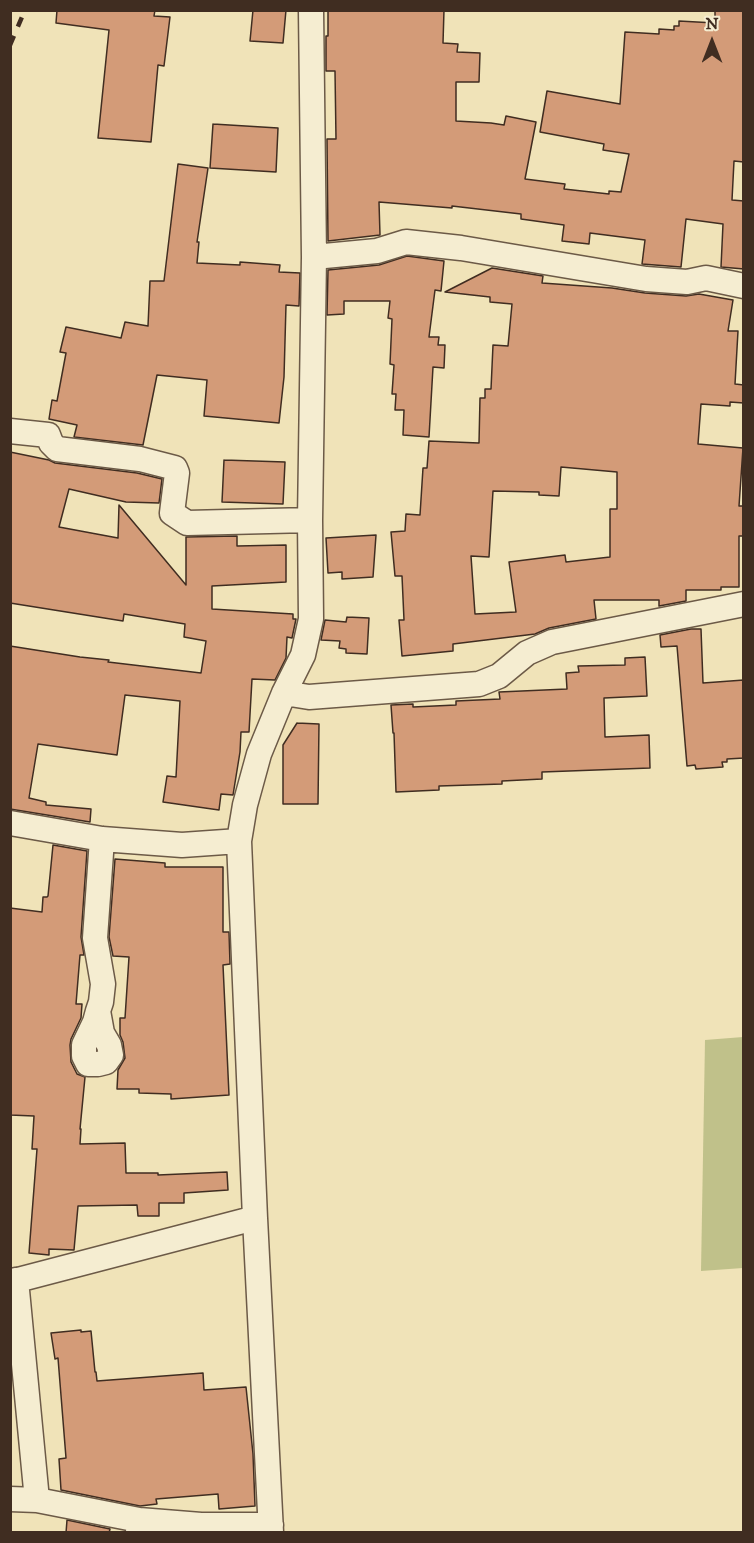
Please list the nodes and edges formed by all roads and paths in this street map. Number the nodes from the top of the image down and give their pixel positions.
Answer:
1 (311, 10) edge
2 (314, 257) junction
3 (744, 286) edge
4 (10, 431) edge
5 (310, 520) junction
6 (744, 604) edge
7 (284, 693) junction
8 (10, 823) edge
9 (102, 839) junction
10 (239, 841) junction
11 (98, 1011) dead end
12 (255, 1218) junction
13 (14, 1281) edge
14 (10, 1499) edge
15 (37, 1500) junction
16 (139, 1526) edge
17 (271, 1529) edge

1 - 2 street
2 - 3 street
2 - 5 street
4 - 5 street
5 - 7 street
6 - 7 street
7 - 10 street
8 - 9 street
9 - 10 street
9 - 11 street
10 - 12 street
12 - 13 street
12 - 17 street
13 - 15 street
14 - 15 street
15 - 16 street
16 - 17 street

